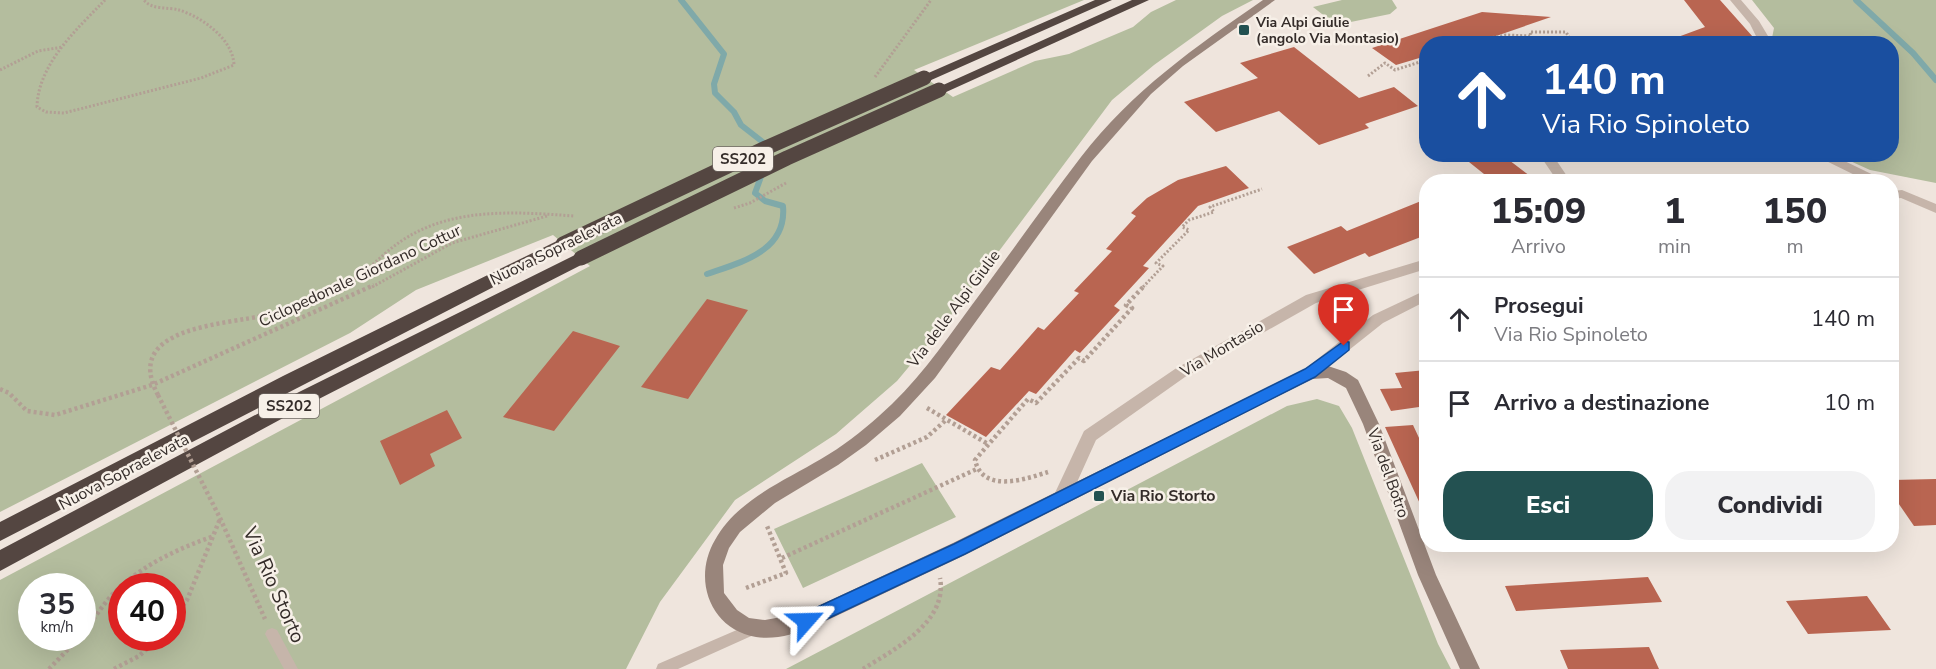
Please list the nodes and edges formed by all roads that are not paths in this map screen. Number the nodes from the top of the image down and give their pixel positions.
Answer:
1 (1106, 0) edge
2 (1143, 0) edge
3 (1270, 0) edge
4 (1735, 0) edge
5 (1762, 36) edge
6 (1836, 162) edge
7 (1864, 174) edge
8 (1899, 194) edge
9 (1936, 209) edge
10 (1419, 266) edge
11 (1419, 299) edge
12 (1310, 373) junction
13 (1063, 495) junction
14 (0, 532) edge
15 (0, 561) edge
16 (753, 629) junction
17 (272, 634) road end
18 (291, 669) edge
19 (663, 669) edge
20 (1470, 669) edge

1 - 14 highway, Nuova Sopraelevata / SS202, bridge
2 - 15 highway, Nuova Sopraelevata / SS202, bridge
3 - 16 street, Via delle Alpi Giulie
4 - 5 street
6 - 7 street
8 - 9 street
10 - 13 street, Via Montasio
11 - 12 street
12 - 13 street
12 - 20 street, Via del Botro
13 - 16 street
16 - 19 lane
17 - 18 lane, Via Rio Storto

